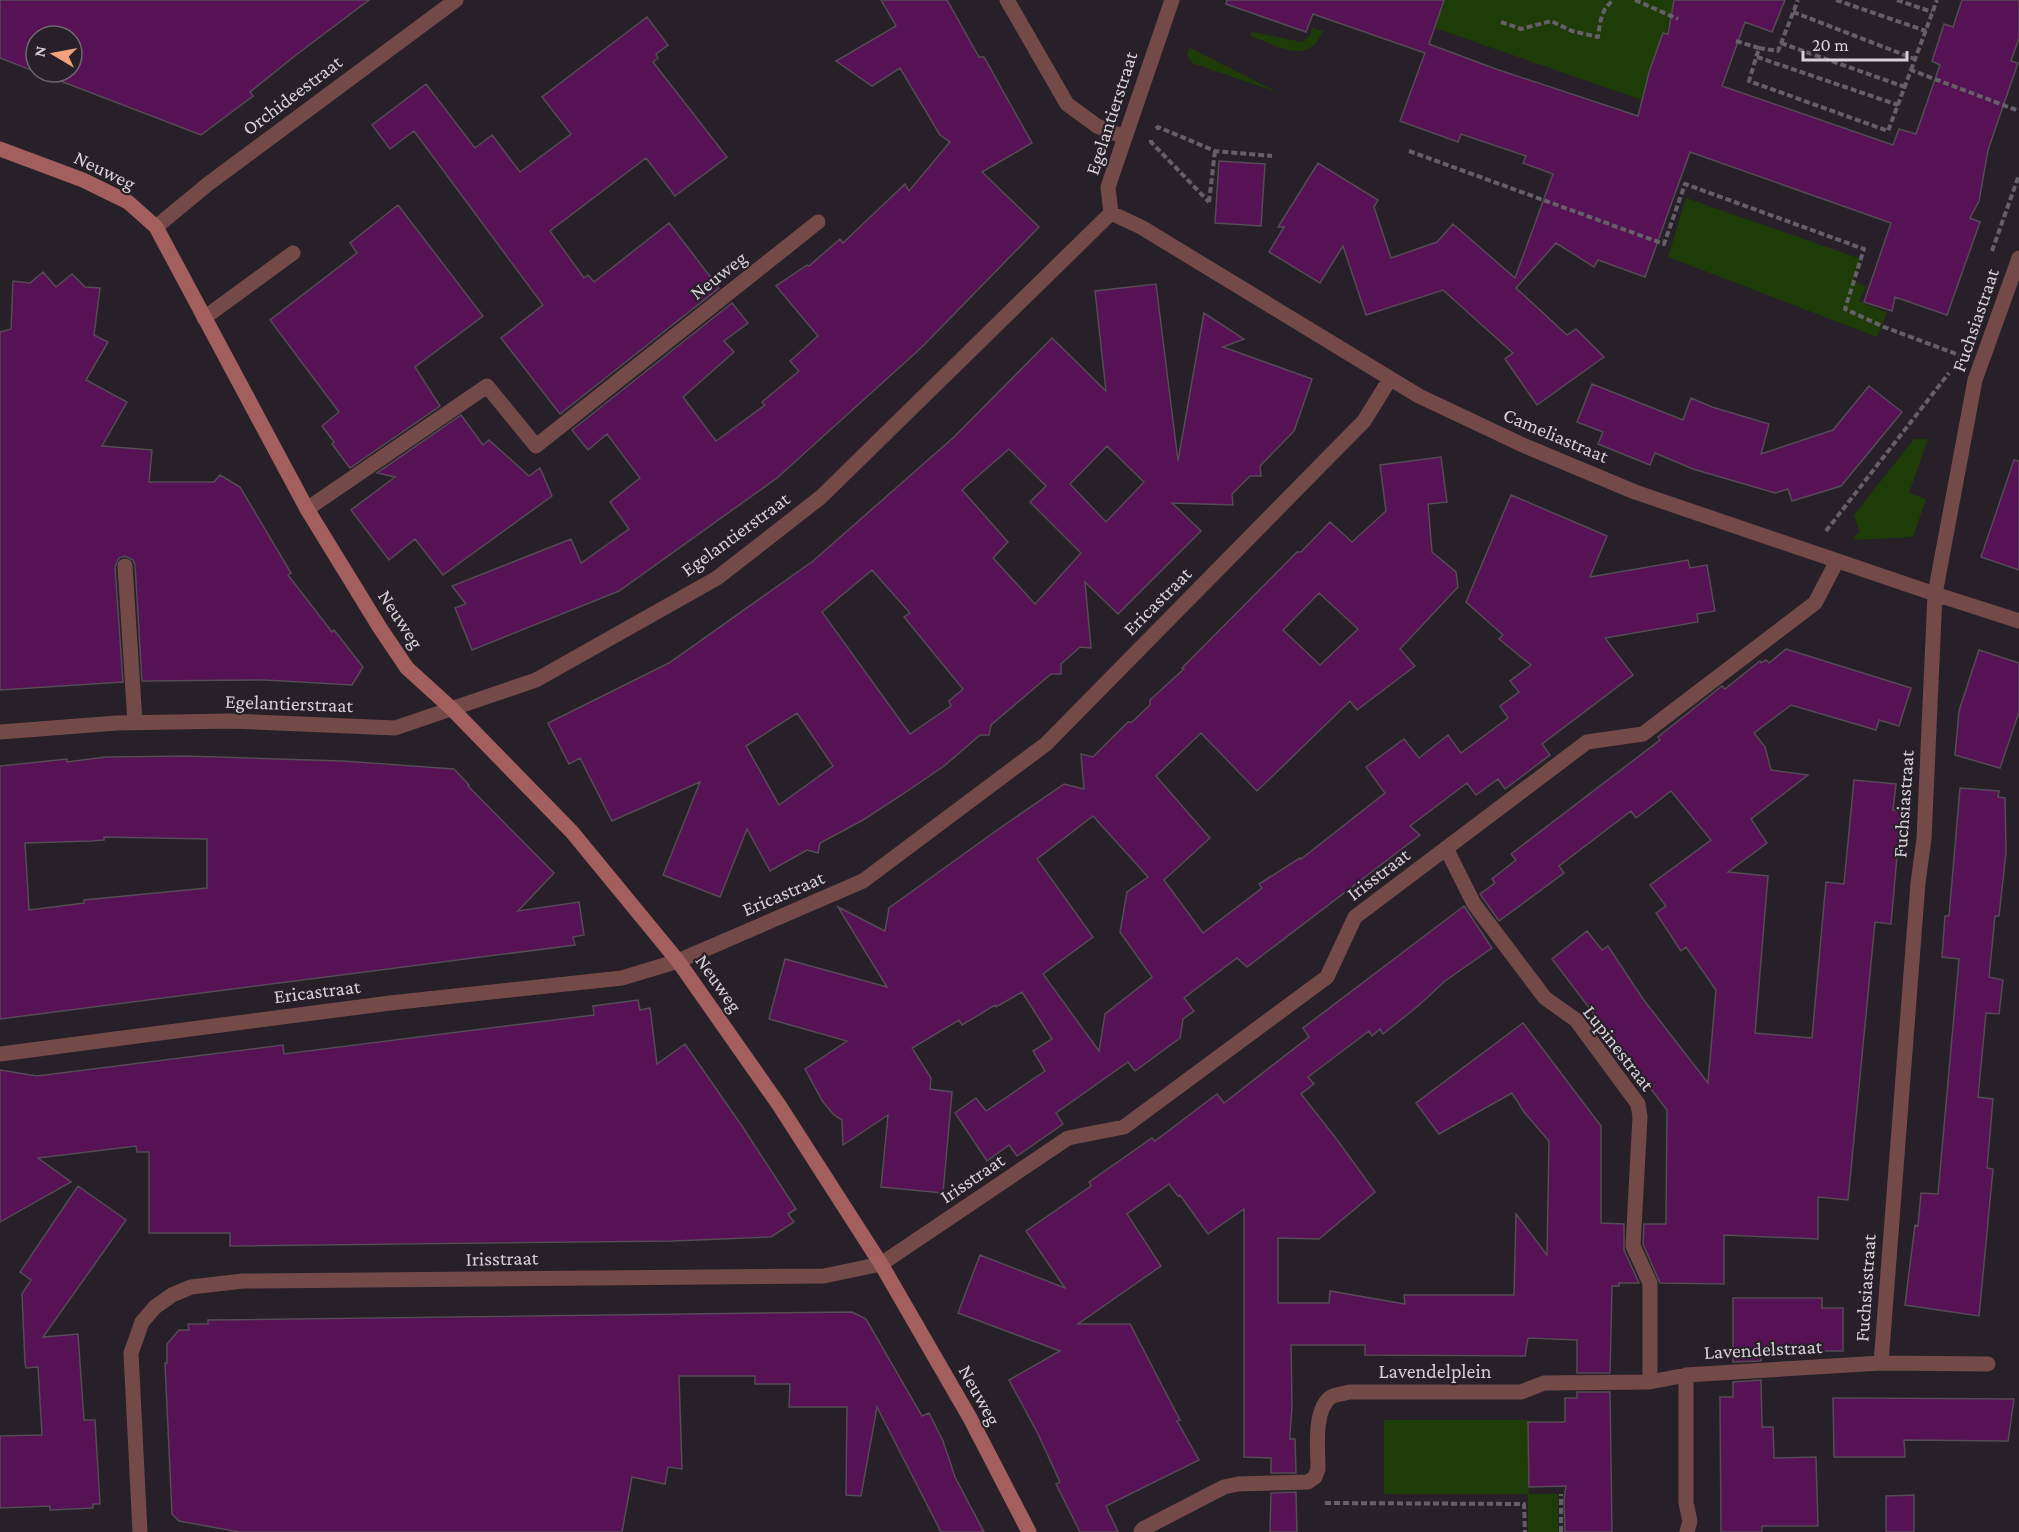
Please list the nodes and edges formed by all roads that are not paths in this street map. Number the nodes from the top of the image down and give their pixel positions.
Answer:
1 (456, 0) edge
2 (1007, 0) edge
3 (1172, 0) edge
4 (1124, 137) junction
5 (0, 149) edge
6 (1111, 213) junction
7 (818, 222) dead end
8 (156, 226) junction
9 (293, 253) dead end
10 (2019, 258) edge
11 (204, 318) junction
12 (1390, 379) junction
13 (308, 509) junction
14 (1837, 561) junction
15 (125, 566) dead end
16 (1935, 594) junction
17 (2019, 621) edge
18 (451, 708) junction
19 (135, 722) junction
20 (0, 732) edge
21 (1446, 848) junction
22 (678, 961) junction
23 (0, 1054) edge
24 (881, 1264) junction
25 (1881, 1363) junction
26 (1988, 1364) dead end
27 (1686, 1375) junction
28 (1650, 1382) junction
29 (140, 1532) edge
30 (1029, 1532) edge
31 (1141, 1532) edge
32 (1687, 1532) edge

1 - 8 street, Orchideestraat
2 - 4 street
3 - 4 street, Egelantierstraat
4 - 6 street, Egelantierstraat
5 - 8 street, Neuweg
6 - 12 street, Cameliastraat
6 - 18 street, Egelantierstraat
7 - 13 street, Neuweg
8 - 11 street, Neuweg
9 - 11 street
10 - 16 street, Fuchsiastraat
11 - 13 street, Neuweg
12 - 14 street, Cameliastraat
12 - 22 street, Ericastraat
13 - 18 street, Neuweg
14 - 16 street, Cameliastraat
14 - 21 street, Irisstraat
15 - 19 street
16 - 17 street, Cameliastraat
16 - 25 street, Fuchsiastraat
18 - 19 street, Egelantierstraat
18 - 22 street, Neuweg
19 - 20 street, Egelantierstraat
21 - 24 street, Irisstraat
21 - 28 street, Lupinestraat
22 - 23 street, Ericastraat
22 - 24 street, Neuweg
24 - 29 street, Irisstraat
24 - 30 street, Neuweg
25 - 26 street, Lavendelstraat
25 - 27 street, Lavendelstraat
27 - 28 street, Lavendelstraat
27 - 32 street
28 - 31 street, Lavendelplein

